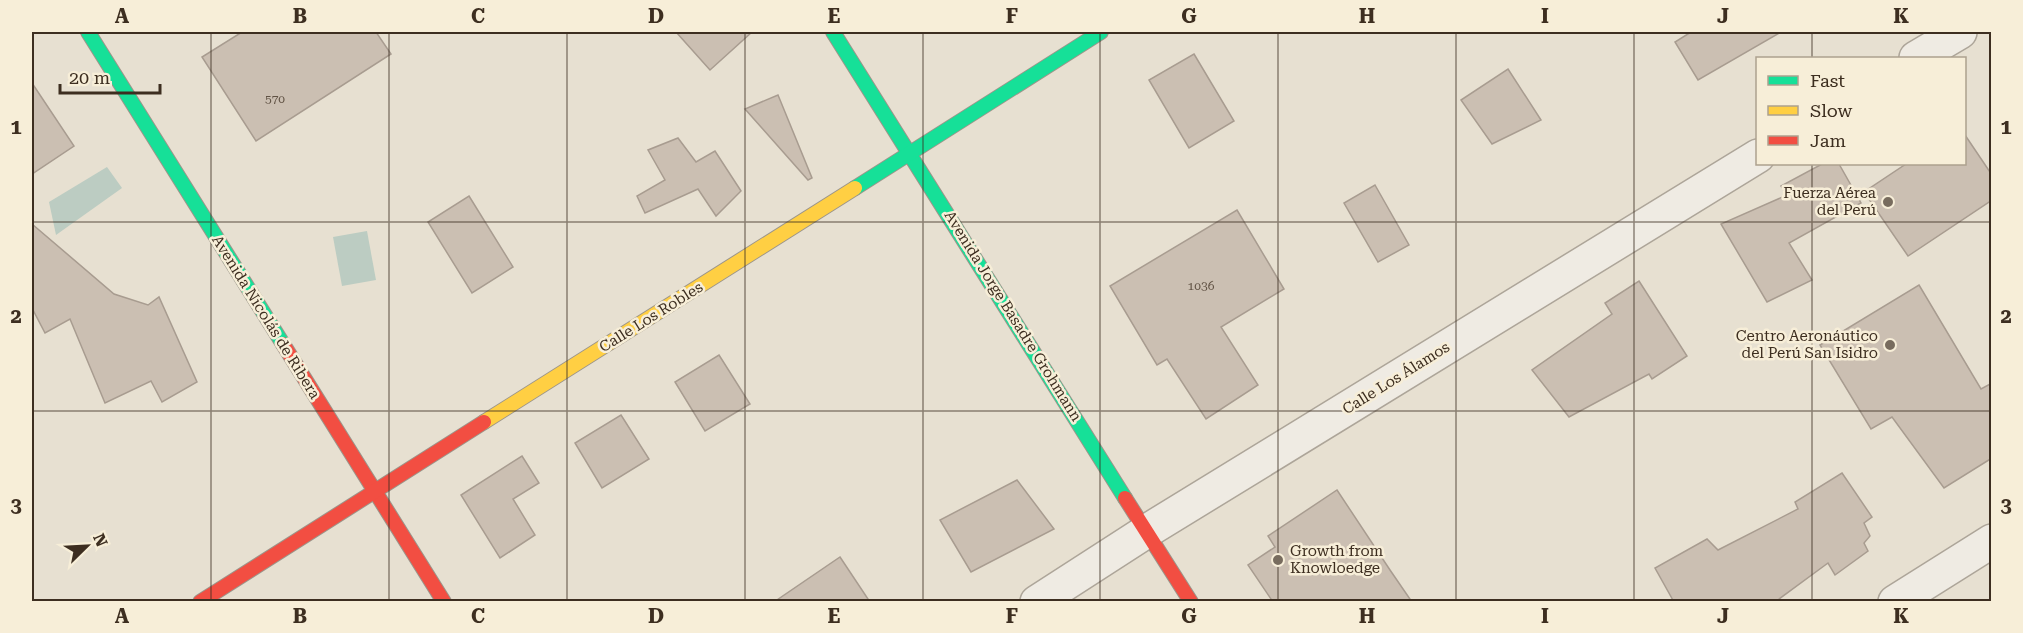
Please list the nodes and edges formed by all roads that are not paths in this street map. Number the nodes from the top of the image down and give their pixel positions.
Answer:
1 (88, 32) edge
2 (833, 32) edge
3 (1101, 32) edge
4 (1960, 32) edge
5 (1919, 57) edge
6 (910, 153) junction
7 (1756, 157) edge
8 (375, 492) junction
9 (1147, 531) junction
10 (1992, 541) edge
11 (200, 602) edge
12 (444, 602) edge
13 (1037, 602) edge
14 (1191, 602) edge
15 (1895, 602) edge

1 - 8 street, Avenida Nicolás de Ribera
2 - 6 street, Avenida Jorge Basadre Grohmann
3 - 6 street, Calle Los Robles
4 - 5 street
6 - 8 street, Calle Los Robles
6 - 9 street, Avenida Jorge Basadre Grohmann
7 - 9 street, Calle Los Álamos
8 - 11 street, Calle Los Robles
8 - 12 street, Avenida Nicolás de Ribera
9 - 13 street, Calle Los Álamos
9 - 14 street, Avenida Jorge Basadre Grohmann
10 - 15 street

